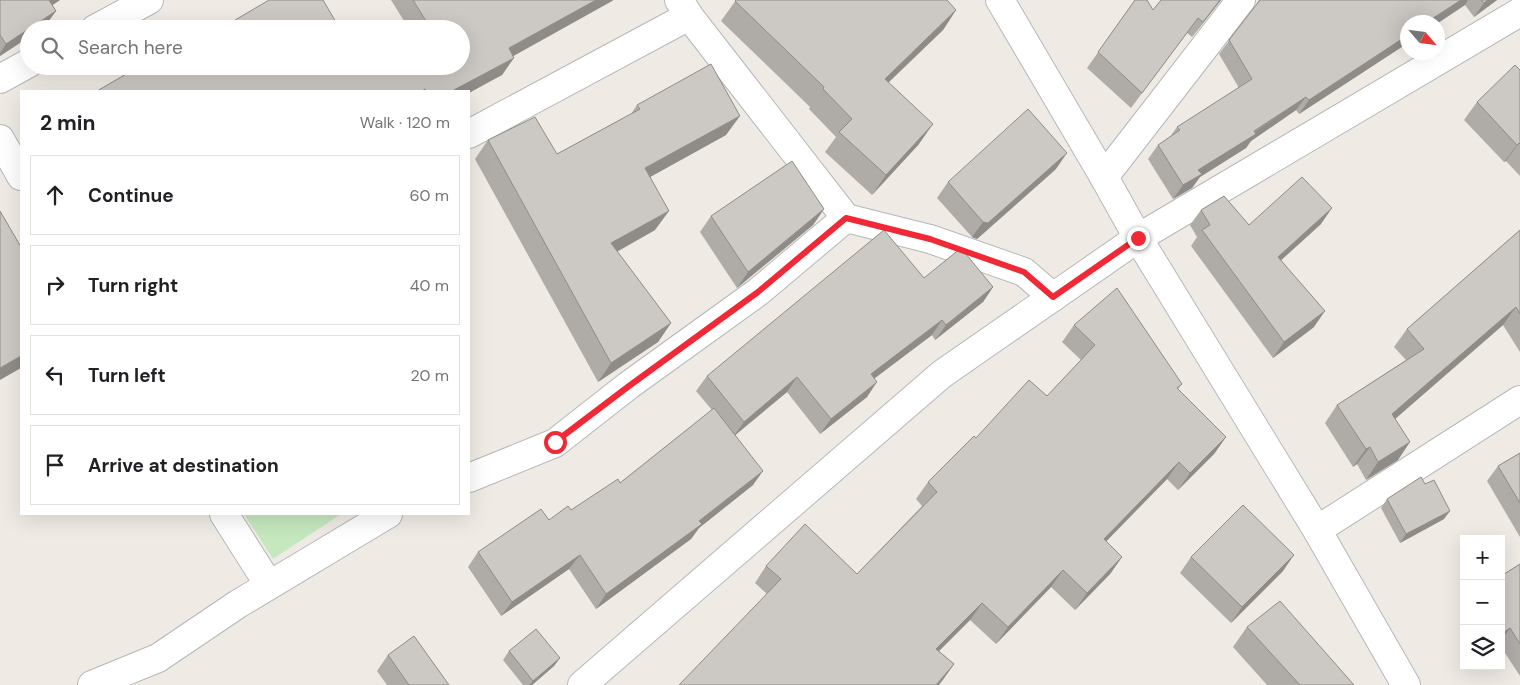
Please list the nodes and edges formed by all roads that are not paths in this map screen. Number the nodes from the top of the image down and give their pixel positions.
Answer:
1 (149, 0) edge
2 (1000, 0) edge
3 (1241, 0) edge
4 (684, 8) edge
5 (1520, 12) edge
6 (112, 20) edge
7 (20, 68) edge
8 (0, 78) edge
9 (470, 133) edge
10 (0, 139) edge
11 (20, 174) edge
12 (1104, 177) junction
13 (846, 218) junction
14 (1138, 238) junction
15 (1053, 297) junction
16 (1520, 400) edge
17 (470, 478) edge
18 (225, 515) edge
19 (386, 515) edge
20 (1317, 530) junction
21 (269, 585) junction
22 (92, 685) edge
23 (582, 685) edge
24 (1406, 685) edge

1 - 6 street
2 - 12 street
3 - 12 street
4 - 9 street
4 - 13 street
5 - 14 street
7 - 8 street
10 - 11 street
12 - 14 street
13 - 15 street
13 - 17 street
14 - 15 street
14 - 20 street
15 - 23 street
16 - 20 street
18 - 21 street
19 - 21 street
20 - 24 street
21 - 22 street

